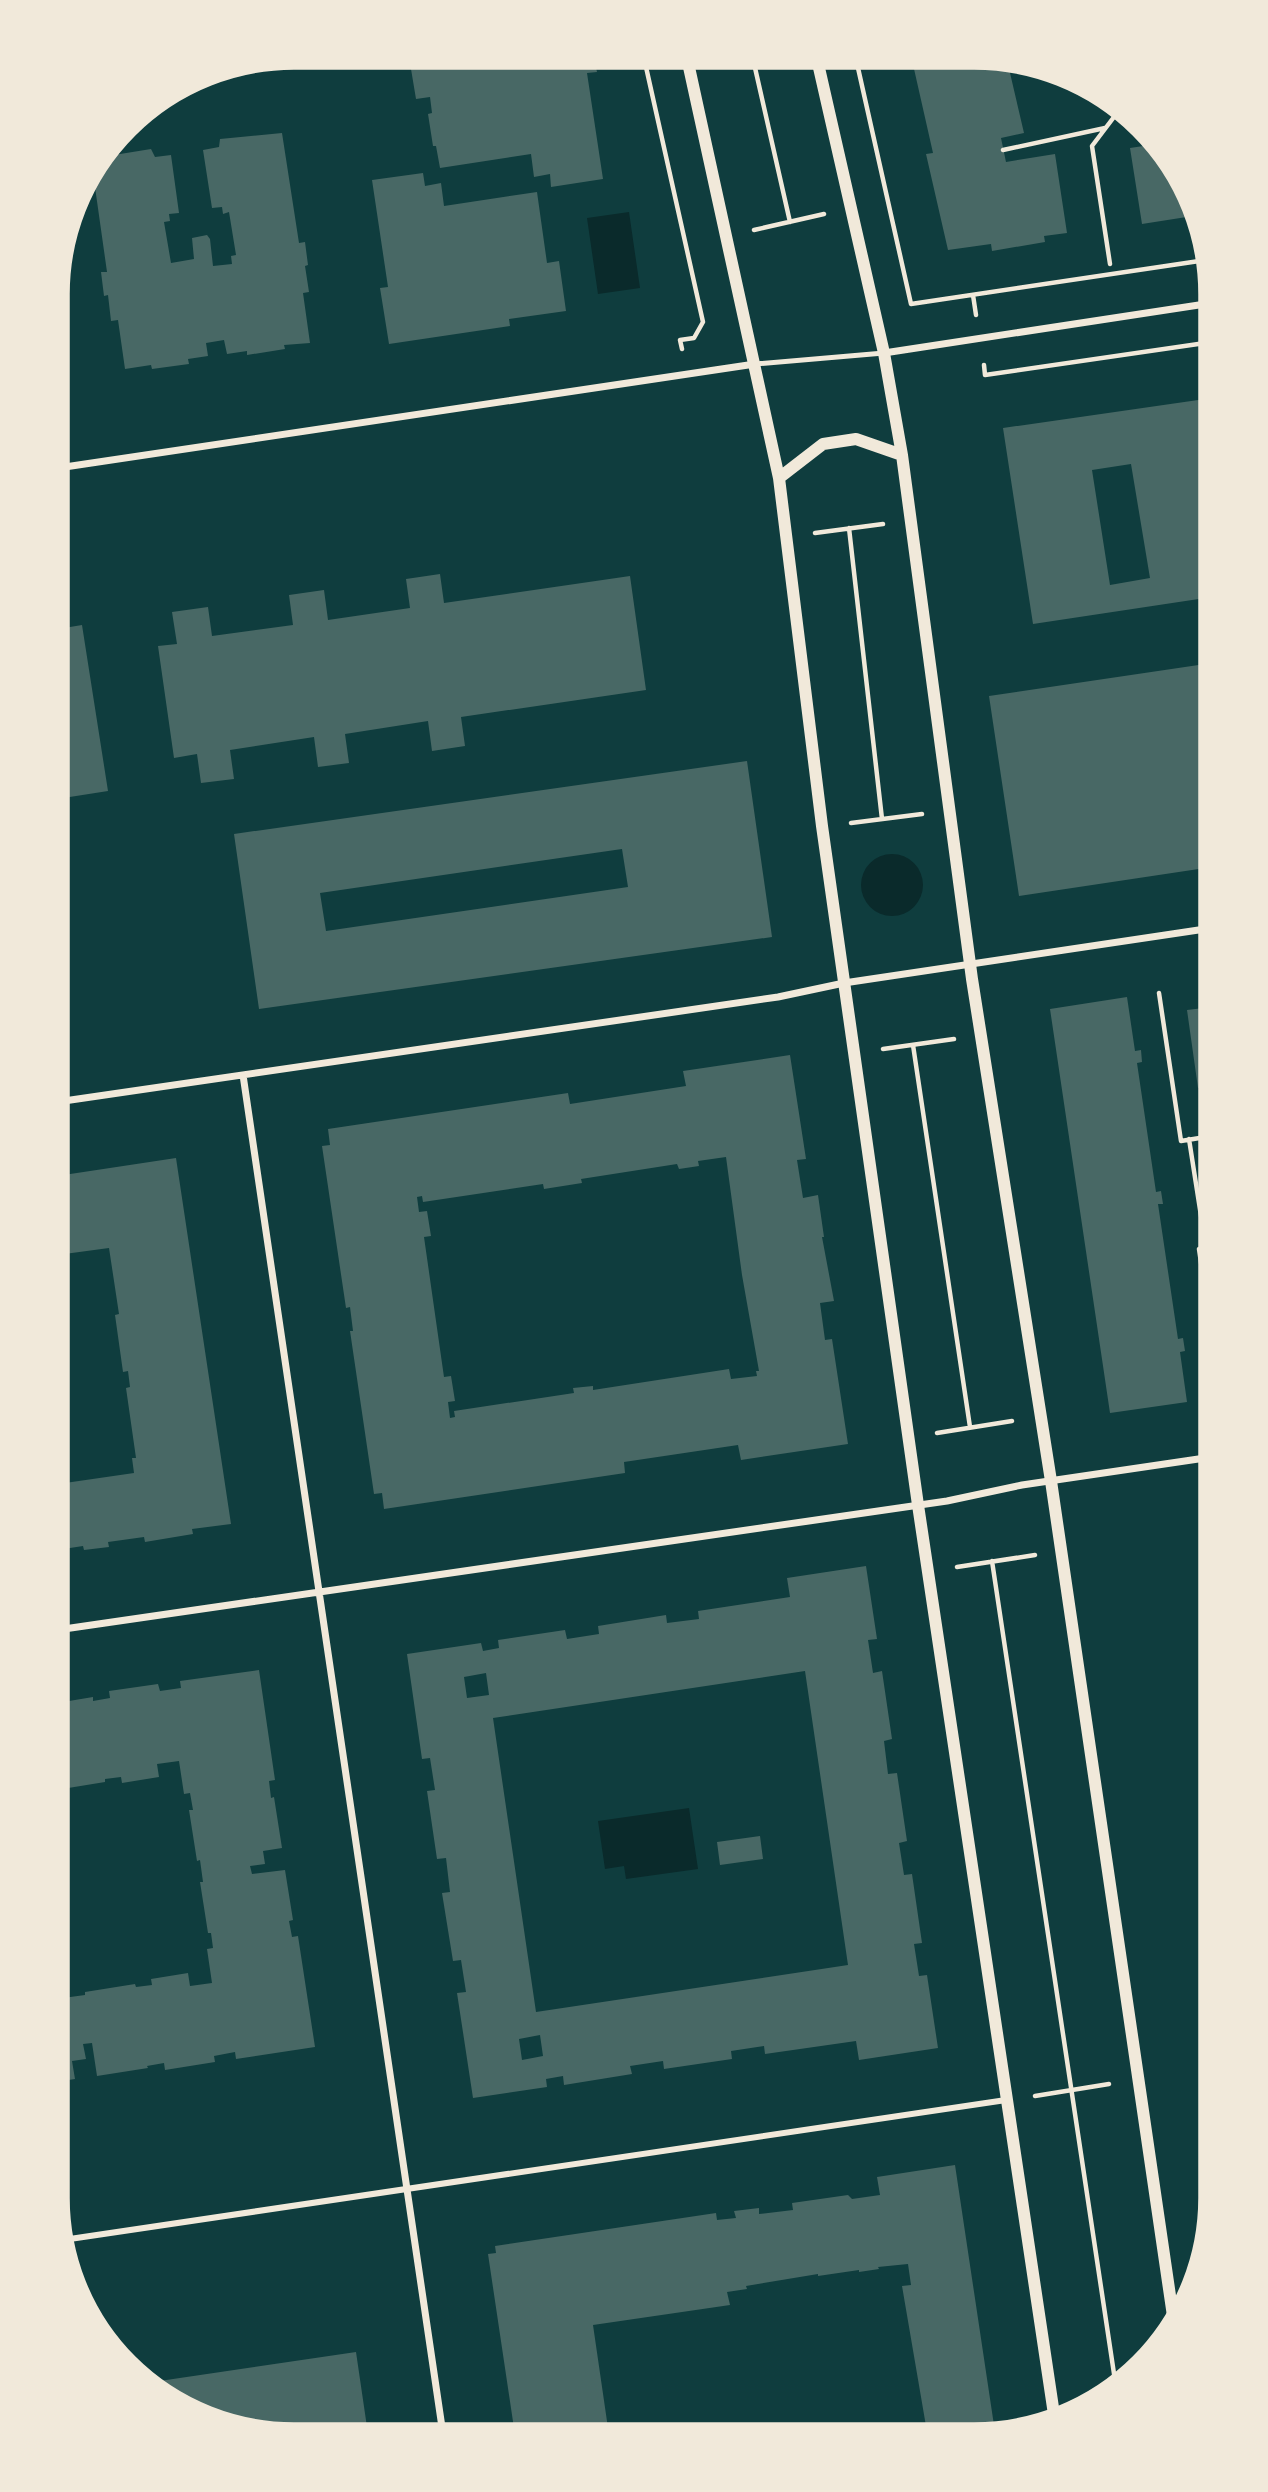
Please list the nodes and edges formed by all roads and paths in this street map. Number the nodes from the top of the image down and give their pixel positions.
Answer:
1 (645, 68) edge
2 (689, 68) edge
3 (755, 68) edge
4 (819, 68) edge
5 (858, 68) edge
6 (1114, 117) edge
7 (1106, 128) junction
8 (1003, 150) dead end
9 (888, 200) junction
10 (851, 208) junction
11 (790, 222) junction
12 (726, 236) junction
13 (685, 245) junction
14 (1197, 261) edge
15 (1110, 264) dead end
16 (1200, 305) edge
17 (1200, 344) edge
18 (884, 353) junction
19 (755, 364) junction
20 (686, 374) junction
21 (985, 375) dead end
22 (902, 454) junction
23 (69, 466) edge
24 (779, 478) junction
25 (911, 520) junction
26 (849, 528) junction
27 (787, 536) junction
28 (949, 811) junction
29 (882, 819) junction
30 (822, 826) junction
31 (1200, 930) edge
32 (970, 964) junction
33 (844, 982) junction
34 (1159, 993) dead end
35 (981, 1036) junction
36 (913, 1045) junction
37 (854, 1054) junction
38 (243, 1075) junction
39 (69, 1100) edge
40 (1200, 1138) edge
41 (1189, 1139) junction
42 (1200, 1196) edge
43 (1041, 1416) junction
44 (970, 1427) junction
45 (909, 1437) junction
46 (1199, 1459) edge
47 (1051, 1481) junction
48 (918, 1504) junction
49 (1061, 1551) junction
50 (992, 1561) junction
51 (928, 1571) junction
52 (319, 1592) junction
53 (68, 1628) edge
54 (1138, 2080) junction
55 (1071, 2090) junction
56 (1006, 2100) junction
57 (407, 2189) junction
58 (72, 2238) edge
59 (1172, 2306) edge
60 (1114, 2374) edge
61 (1053, 2409) edge
62 (442, 2424) edge

1 - 13 path
2 - 12 street
3 - 11 path
4 - 10 street
5 - 9 path
6 - 7 path
7 - 8 path
7 - 15 path
9 - 10 path
9 - 14 path
10 - 11 path
10 - 18 street
11 - 12 path
12 - 13 path
12 - 19 street
13 - 20 path
16 - 18 street
17 - 21 path
18 - 19 lane
18 - 22 street
19 - 20 street
19 - 24 street
20 - 23 street
22 - 24 street
22 - 25 street
24 - 27 street
25 - 26 path
25 - 28 street
26 - 27 path
26 - 29 path
27 - 30 street
28 - 29 path
28 - 32 street
29 - 30 path
30 - 33 street
31 - 32 street
32 - 33 street
32 - 35 street
33 - 37 street
33 - 38 street
34 - 41 path
35 - 36 path
35 - 43 street
36 - 37 path
36 - 44 path
37 - 45 street
38 - 39 street
38 - 52 street
40 - 41 path
41 - 42 path
43 - 44 path
43 - 47 street
44 - 45 path
45 - 48 street
46 - 47 street
47 - 48 street
47 - 49 street
48 - 51 street
48 - 52 street
49 - 50 path
49 - 54 street
50 - 51 path
50 - 55 path
51 - 56 street
52 - 53 street
52 - 57 street
54 - 55 path
54 - 59 street
55 - 56 path
55 - 60 path
56 - 57 street
56 - 61 street
57 - 58 street
57 - 62 street

